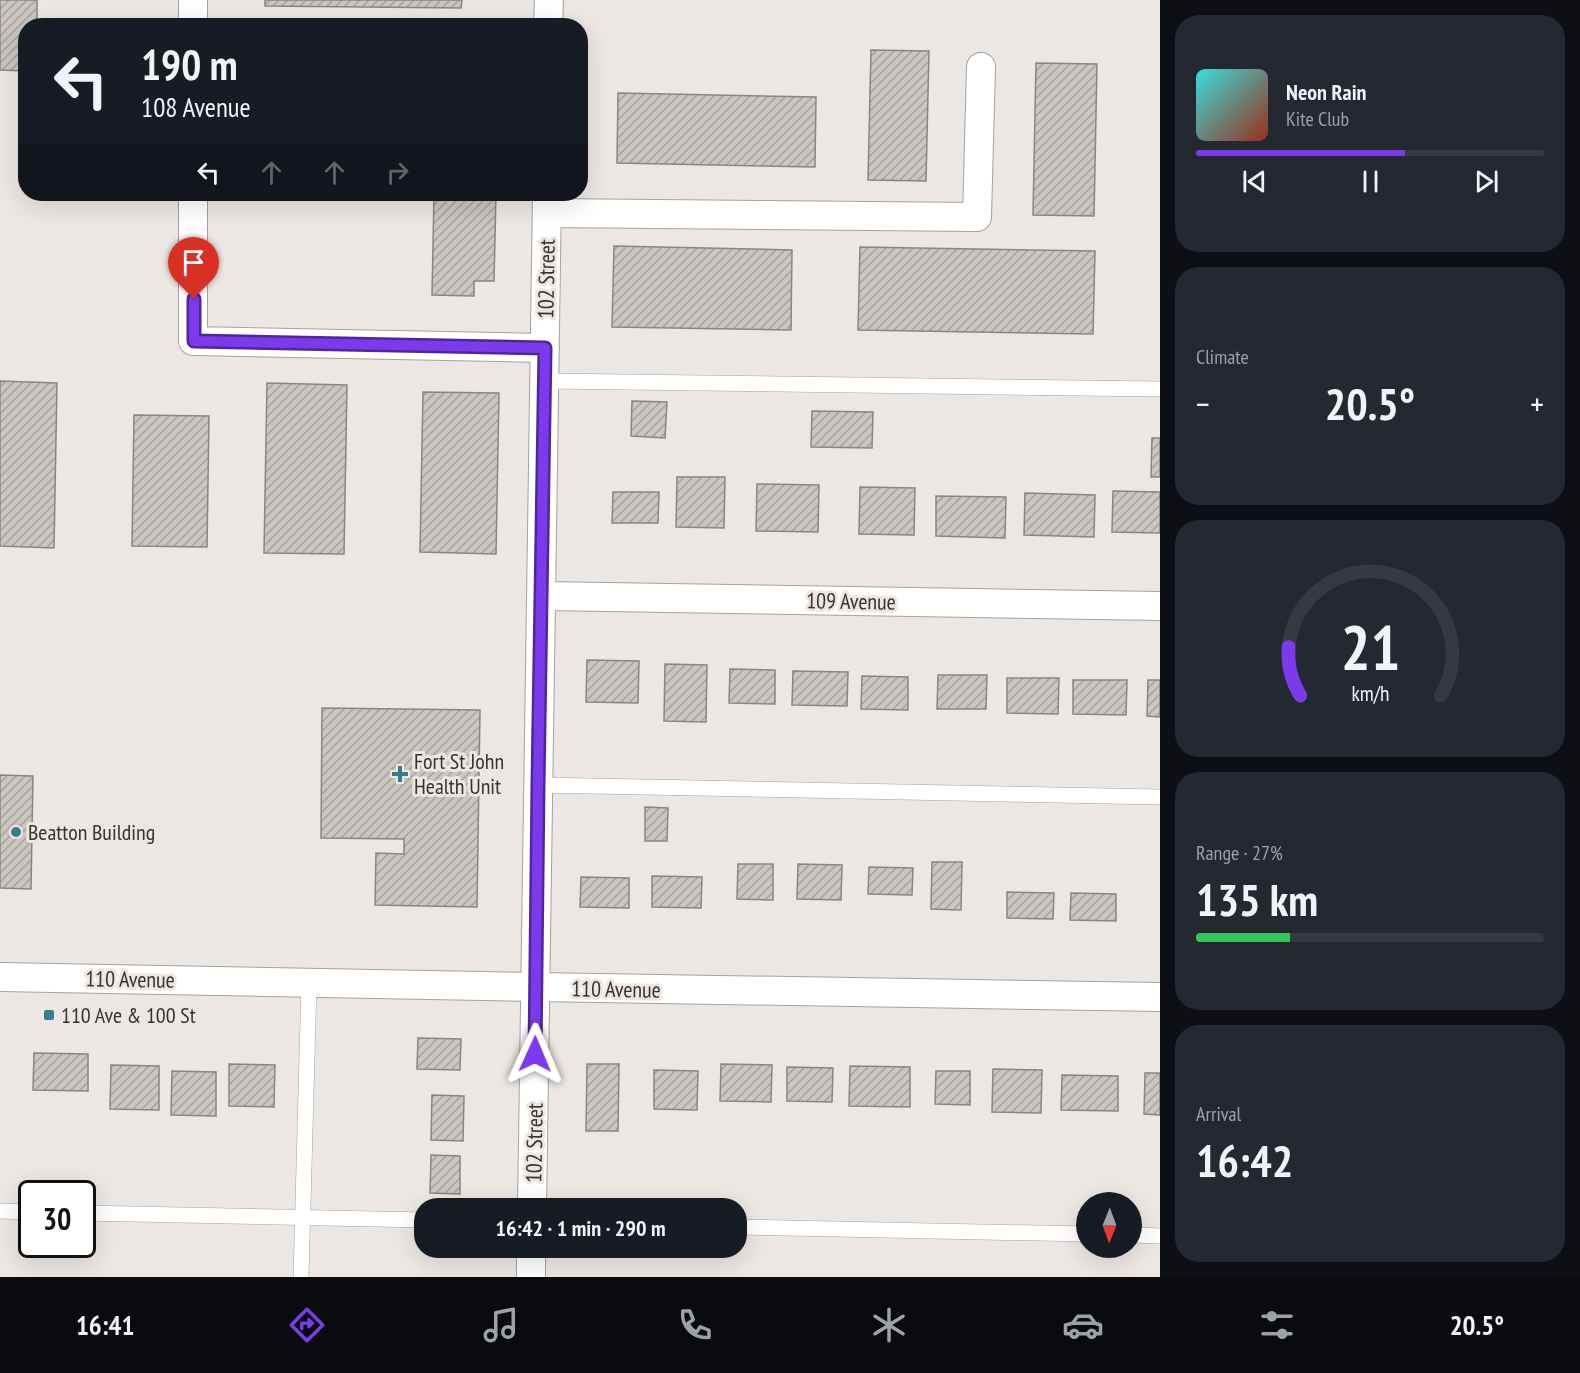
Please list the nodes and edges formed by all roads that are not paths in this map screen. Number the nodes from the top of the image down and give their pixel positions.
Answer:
1 (194, 0) edge
2 (549, 0) edge
3 (194, 18) edge
4 (548, 18) edge
5 (981, 67) dead end
6 (194, 201) edge
7 (547, 203) edge
8 (545, 348) junction
9 (545, 381) junction
10 (1160, 389) edge
11 (542, 596) junction
12 (1160, 606) edge
13 (538, 785) junction
14 (1160, 797) edge
15 (0, 977) edge
16 (309, 983) junction
17 (537, 987) junction
18 (1160, 997) edge
19 (532, 1198) edge
20 (0, 1211) edge
21 (18, 1212) edge
22 (96, 1213) edge
23 (303, 1217) junction
24 (414, 1220) edge
25 (747, 1227) edge
26 (1076, 1234) edge
27 (1142, 1235) edge
28 (1160, 1236) edge
29 (531, 1258) edge
30 (301, 1277) edge
31 (531, 1277) edge

1 - 3 street
2 - 4 street
5 - 7 street, 102 Street
6 - 8 street
7 - 8 street, 102 Street
8 - 9 street, 102 Street
9 - 10 lane
9 - 11 street, 102 Street
11 - 12 street, 109 Avenue
11 - 13 street, 102 Street
13 - 14 lane
13 - 17 street, 102 Street
15 - 16 street, 110 Avenue
16 - 17 street, 110 Avenue
16 - 23 lane
17 - 18 street, 110 Avenue
17 - 19 street, 102 Street
20 - 21 lane
22 - 23 lane
23 - 24 lane
23 - 30 lane
25 - 26 lane
27 - 28 lane
29 - 31 street

